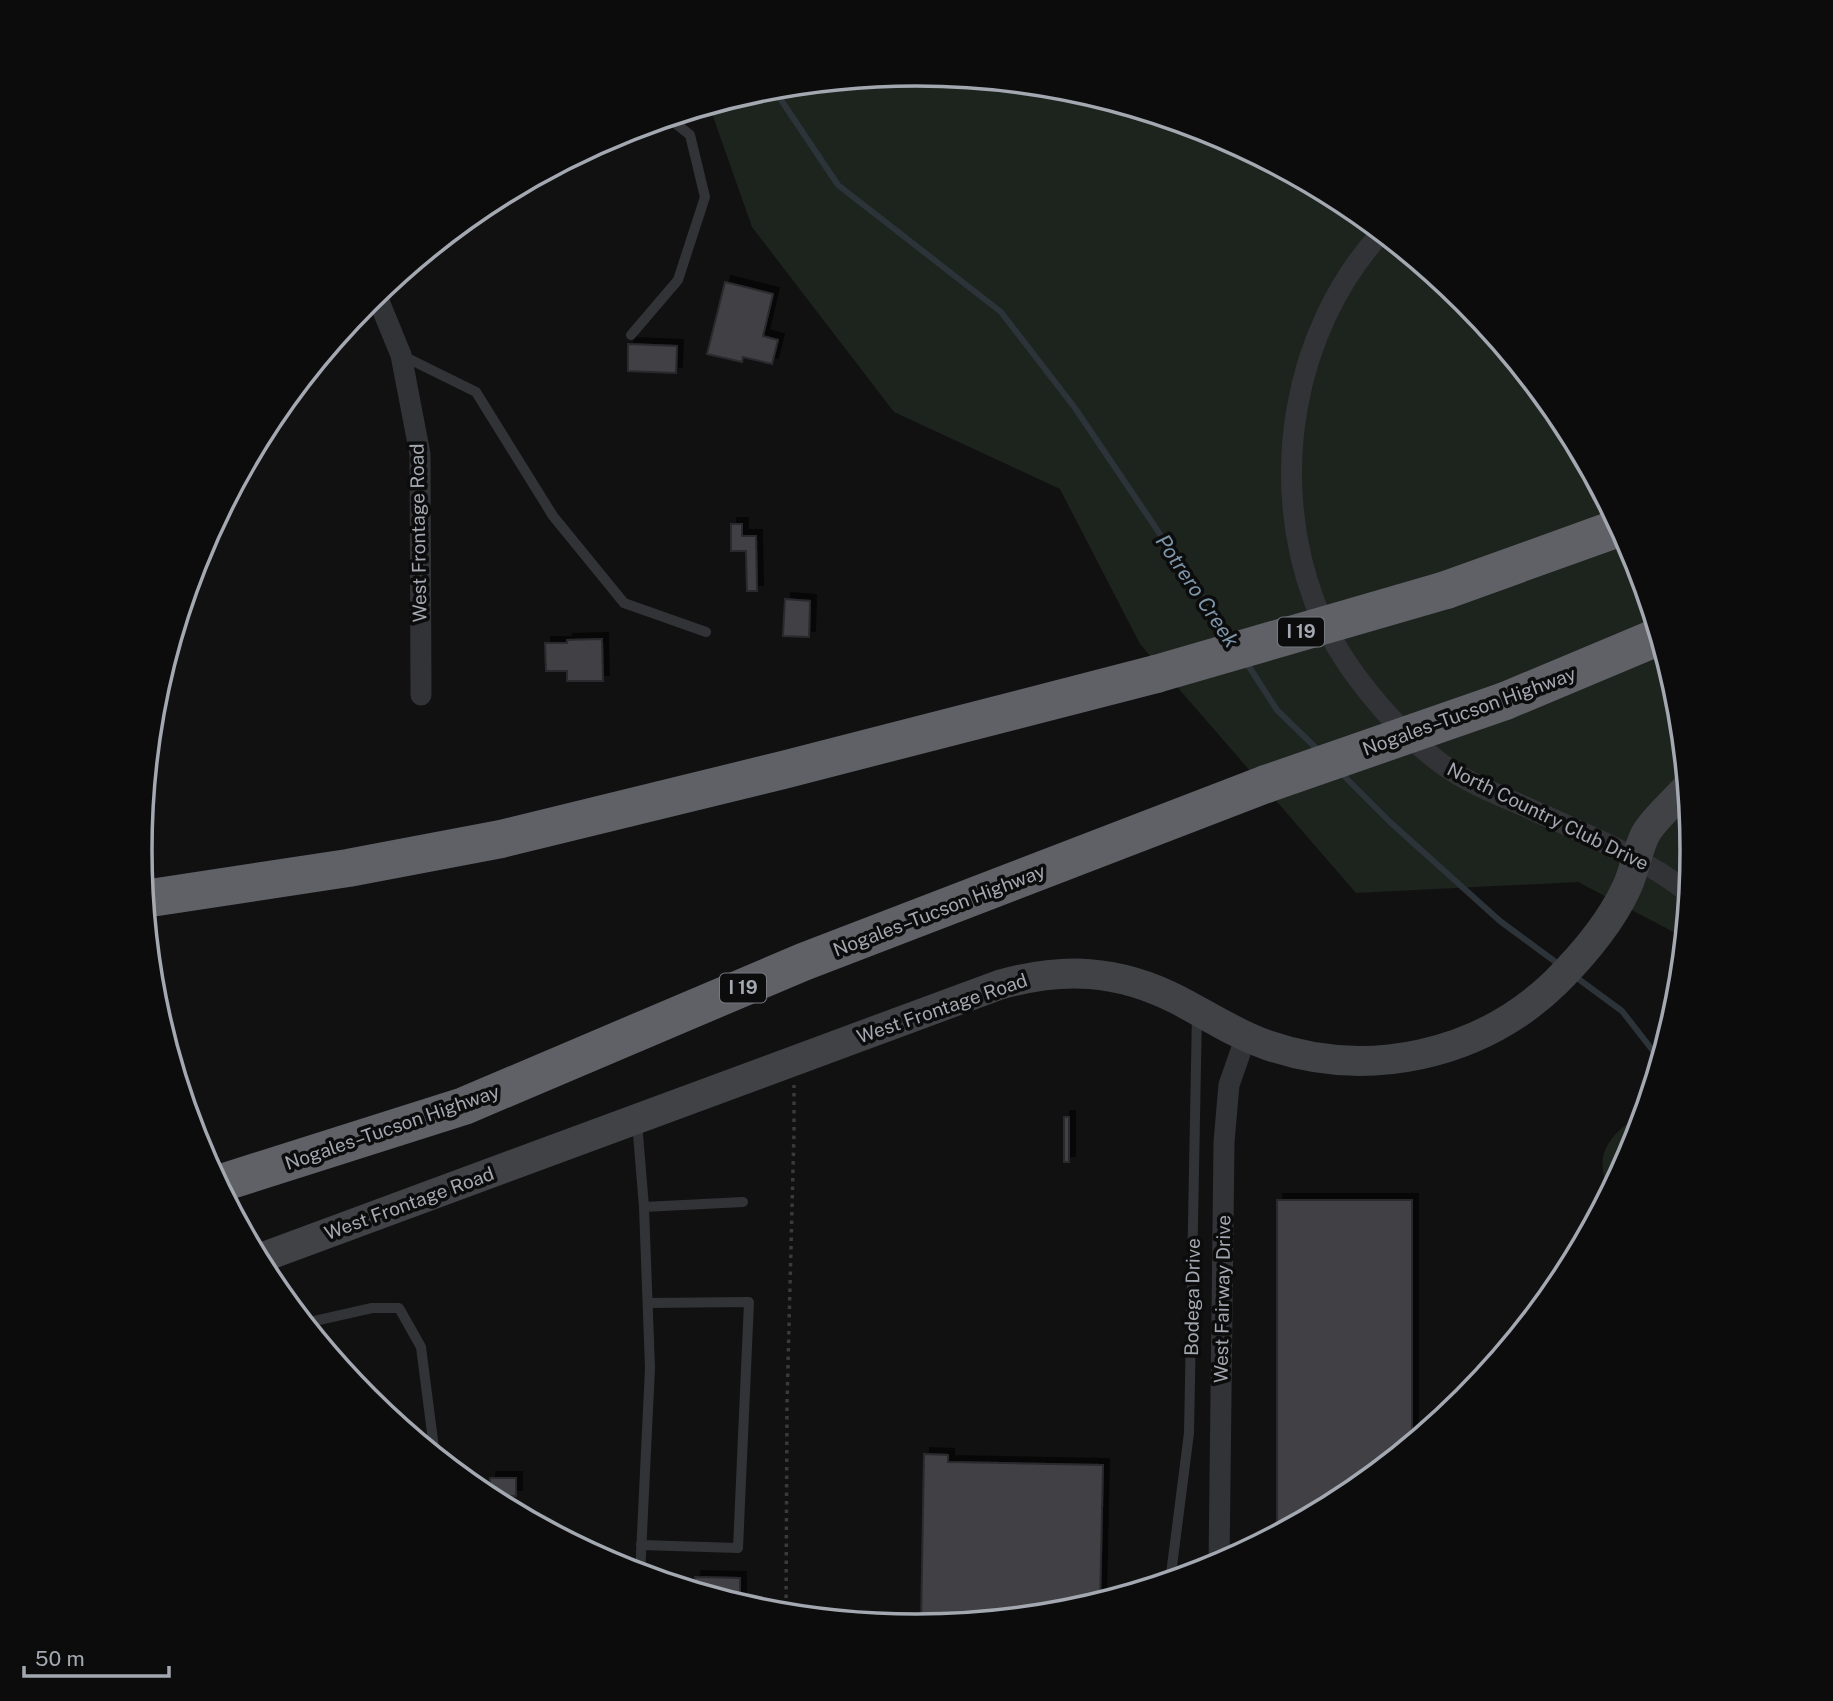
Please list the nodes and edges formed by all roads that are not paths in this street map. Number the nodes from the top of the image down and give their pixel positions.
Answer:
1 (677, 124) edge
2 (1375, 239) edge
3 (381, 306) edge
4 (631, 335) dead end
5 (401, 355) junction
6 (1610, 530) edge
7 (706, 632) dead end
8 (1651, 640) edge
9 (421, 695) dead end
10 (1680, 796) edge
11 (1638, 858) junction
12 (1680, 887) edge
13 (153, 898) edge
14 (1197, 1011) junction
15 (1246, 1036) junction
16 (637, 1119) junction
17 (227, 1181) edge
18 (743, 1202) dead end
19 (644, 1208) junction
20 (268, 1255) edge
21 (648, 1303) junction
22 (314, 1321) edge
23 (433, 1442) edge
24 (641, 1545) junction
25 (1219, 1552) edge
26 (640, 1563) edge
27 (1171, 1571) edge

1 - 4 lane
2 - 11 street, North Country Club Drive
3 - 5 street, West Frontage Road
5 - 7 lane
5 - 9 street, West Frontage Road
6 - 13 highway, I 19, bridge
8 - 17 highway, Nogales–Tucson Highway / I 19, bridge
10 - 11 street, West Frontage Road
11 - 12 street, North Country Club Drive
11 - 15 street, West Frontage Road
14 - 15 street, West Frontage Road
14 - 16 street, West Frontage Road
14 - 27 lane, Bodega Drive
15 - 25 street, West Fairway Drive
16 - 19 lane
16 - 20 street, West Frontage Road
18 - 19 lane
19 - 21 lane
21 - 24 lane
21 - 24 lane
22 - 23 lane
24 - 26 lane

